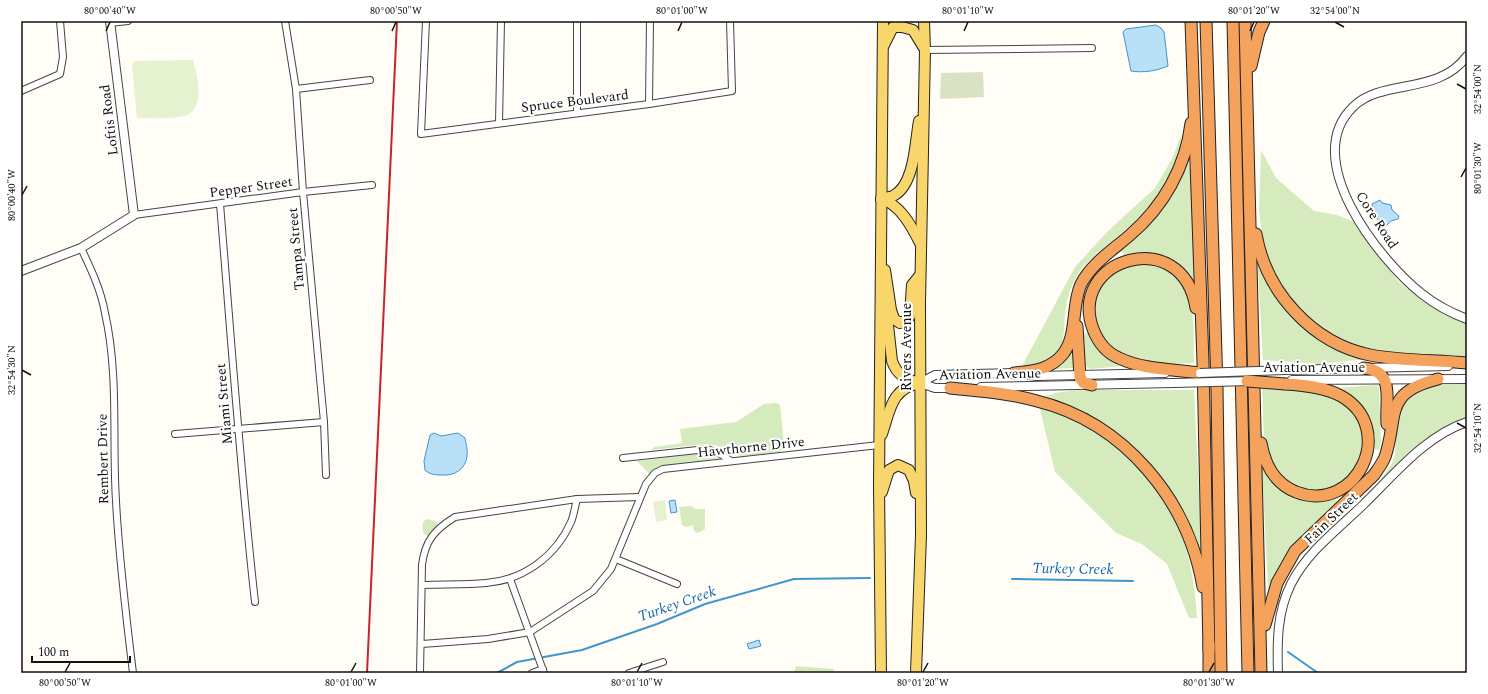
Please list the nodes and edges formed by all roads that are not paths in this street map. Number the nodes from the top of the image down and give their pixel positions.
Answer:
1 (60, 21) edge
2 (128, 21) edge
3 (285, 21) edge
4 (426, 21) edge
5 (501, 21) edge
6 (577, 21) edge
7 (650, 21) edge
8 (730, 21) edge
9 (882, 21) edge
10 (924, 21) edge
11 (1191, 21) edge
12 (1206, 21) edge
13 (1233, 21) edge
14 (1245, 21) edge
15 (1264, 21) edge
16 (110, 22) edge
17 (1092, 48) dead end
18 (882, 49) junction
19 (925, 50) junction
20 (1467, 56) edge
21 (1193, 61) junction
22 (370, 80) dead end
23 (296, 89) junction
24 (21, 91) edge
25 (925, 96) junction
26 (649, 104) junction
27 (577, 112) junction
28 (499, 123) junction
29 (1248, 123) junction
30 (1250, 182) junction
31 (372, 185) dead end
32 (303, 192) junction
33 (881, 199) junction
34 (220, 204) junction
35 (134, 215) junction
36 (881, 236) junction
37 (921, 245) junction
38 (81, 248) junction
39 (21, 271) edge
40 (880, 272) junction
41 (920, 275) junction
42 (1076, 306) junction
43 (1467, 319) edge
44 (1467, 364) edge
45 (1202, 367) junction
46 (1364, 368) junction
47 (1174, 371) junction
48 (1014, 373) junction
49 (1079, 375) junction
50 (1467, 378) edge
51 (1438, 379) junction
52 (1385, 380) junction
53 (1247, 381) joint
54 (1285, 382) junction
55 (920, 383) junction
56 (1092, 384) junction
57 (950, 388) junction
58 (1254, 390) junction
59 (324, 422) junction
60 (1467, 422) edge
61 (237, 430) junction
62 (175, 434) dead end
63 (1388, 441) junction
64 (879, 445) junction
65 (623, 458) dead end
66 (731, 461) junction
67 (326, 475) dead end
68 (639, 497) junction
69 (577, 499) junction
70 (879, 505) junction
71 (921, 535) junction
72 (616, 559) junction
73 (510, 579) junction
74 (677, 584) dead end
75 (422, 585) junction
76 (255, 602) dead end
77 (530, 632) junction
78 (422, 644) junction
79 (1209, 650) junction
80 (663, 662) dead end
81 (543, 669) edge
82 (133, 673) edge
83 (420, 673) edge
84 (532, 673) edge
85 (630, 673) edge
86 (881, 673) edge
87 (916, 673) edge
88 (1209, 673) edge
89 (1222, 673) edge
90 (1248, 673) edge
91 (1262, 673) edge
92 (1278, 673) edge

1 - 24 street
2 - 16 street
3 - 23 street, Tampa Street
4 - 28 street, Spruce Boulevard
5 - 28 street
6 - 27 street
7 - 26 street
8 - 26 street, Spruce Boulevard
9 - 18 main road, Rivers Avenue
10 - 19 main road, Rivers Avenue
11 - 21 highway
12 - 89 highway
13 - 90 highway
14 - 29 highway
15 - 29 highway
16 - 35 street, Loftis Road
17 - 19 street
18 - 19 main road
18 - 33 main road, Rivers Avenue
19 - 25 main road, Rivers Avenue
20 - 43 street, Core Road
21 - 42 highway
21 - 45 highway
22 - 23 street
23 - 32 street, Tampa Street
25 - 33 main road
25 - 37 main road, Rivers Avenue
26 - 27 street, Spruce Boulevard
27 - 28 street, Spruce Boulevard
29 - 30 highway
30 - 44 highway
30 - 58 highway
31 - 32 street, Pepper Street
32 - 34 street, Pepper Street
32 - 59 street, Tampa Street
33 - 36 main road, Rivers Avenue
33 - 37 main road
34 - 35 street, Pepper Street
34 - 61 street, Miami Street
35 - 38 street
36 - 40 main road, Rivers Avenue
36 - 41 main road
37 - 41 main road, Rivers Avenue
38 - 39 street
38 - 82 street, Rembert Drive
40 - 55 main road
40 - 64 main road, Rivers Avenue
41 - 55 main road, Rivers Avenue
42 - 48 highway
42 - 49 highway
44 - 46 street, Aviation Avenue
45 - 46 street, Aviation Avenue, bridge
45 - 47 highway
45 - 47 highway
45 - 79 highway
46 - 52 highway
47 - 49 street, Aviation Avenue
48 - 49 street, Aviation Avenue
48 - 55 street, Aviation Avenue
49 - 56 highway
50 - 51 street, Aviation Avenue
51 - 52 street, Aviation Avenue
51 - 63 highway
52 - 54 street, Aviation Avenue
52 - 63 highway
53 - 54 highway, bridge
53 - 56 street, Aviation Avenue, bridge
54 - 58 highway
55 - 57 street, Aviation Avenue
55 - 64 main road
55 - 71 main road, Rivers Avenue
56 - 57 street, Aviation Avenue
57 - 79 highway
58 - 91 highway
59 - 61 street
59 - 67 street, Tampa Street
60 - 92 street, Fain Street
61 - 62 street
61 - 76 street, Miami Street
63 - 91 highway
64 - 66 street, Hawthorne Drive
64 - 70 main road, Rivers Avenue
65 - 66 street
66 - 68 street, Hawthorne Drive
68 - 69 street
68 - 72 street, Hawthorne Drive
69 - 73 street
69 - 75 street
70 - 71 main road
70 - 86 main road, Rivers Avenue
71 - 87 main road, Rivers Avenue
72 - 74 street
72 - 77 street, Hawthorne Drive
73 - 75 street
73 - 77 street
75 - 78 street
77 - 78 street, Hawthorne Drive
77 - 81 street
78 - 83 street
79 - 88 highway
80 - 85 street
81 - 84 street

